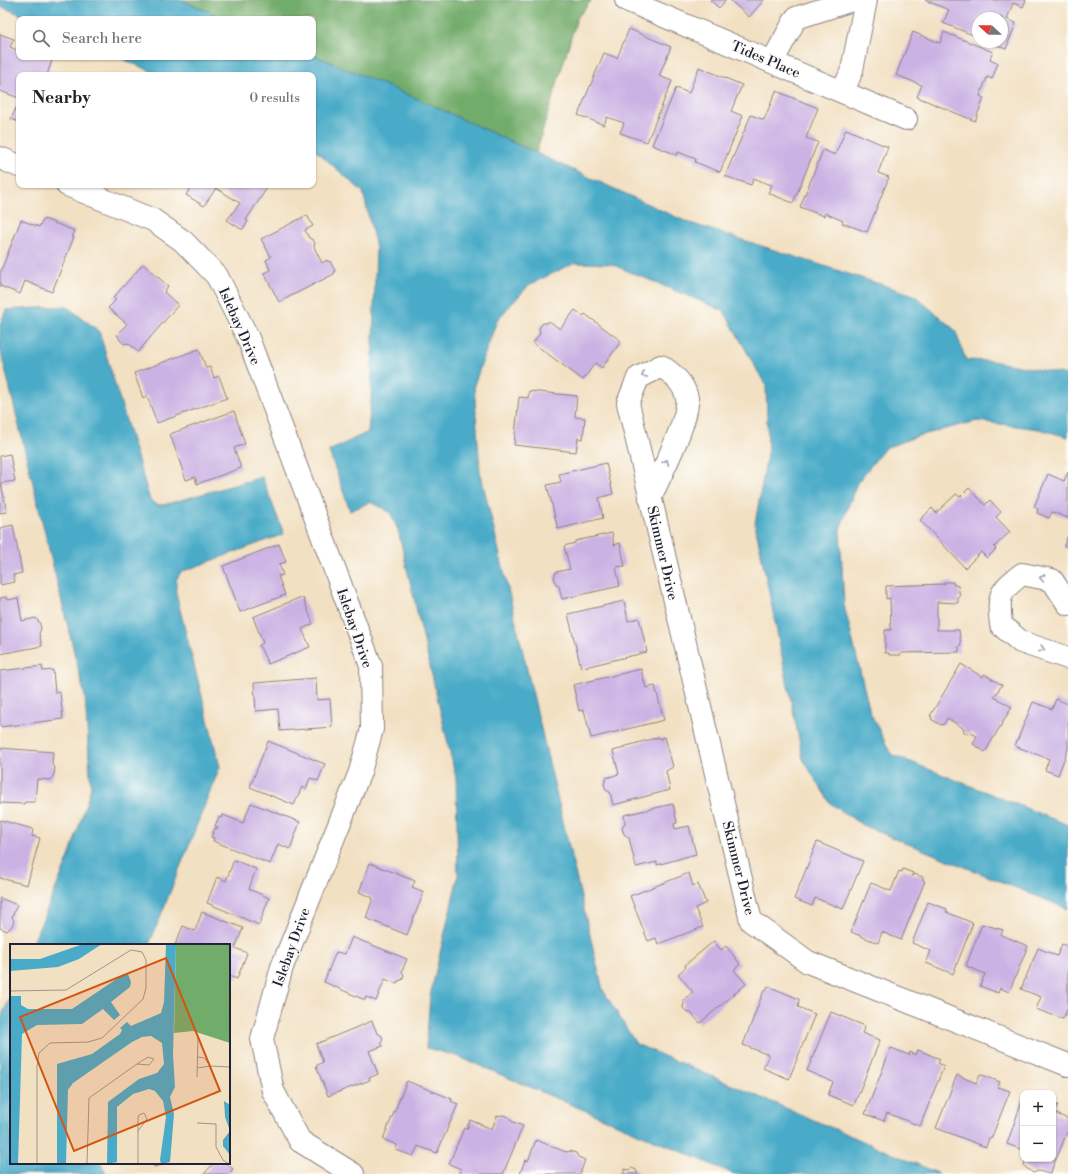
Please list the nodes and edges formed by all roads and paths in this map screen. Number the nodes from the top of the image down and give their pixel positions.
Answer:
1 (626, 0) edge
2 (852, 0) edge
3 (866, 0) edge
4 (772, 62) junction
5 (843, 92) junction
6 (906, 119) dead end
7 (0, 158) edge
8 (16, 165) edge
9 (74, 188) edge
10 (650, 498) junction
11 (1068, 604) edge
12 (1068, 658) edge
13 (1068, 1065) edge
14 (353, 1174) edge

1 - 4 street, Tides Place
2 - 4 street
3 - 5 street
4 - 5 street, Tides Place
5 - 6 street, Tides Place
7 - 8 street
9 - 14 street, Islebay Drive
10 -> 10 street, Skimmer Drive
10 - 13 street, Skimmer Drive
11 -> 12 street

